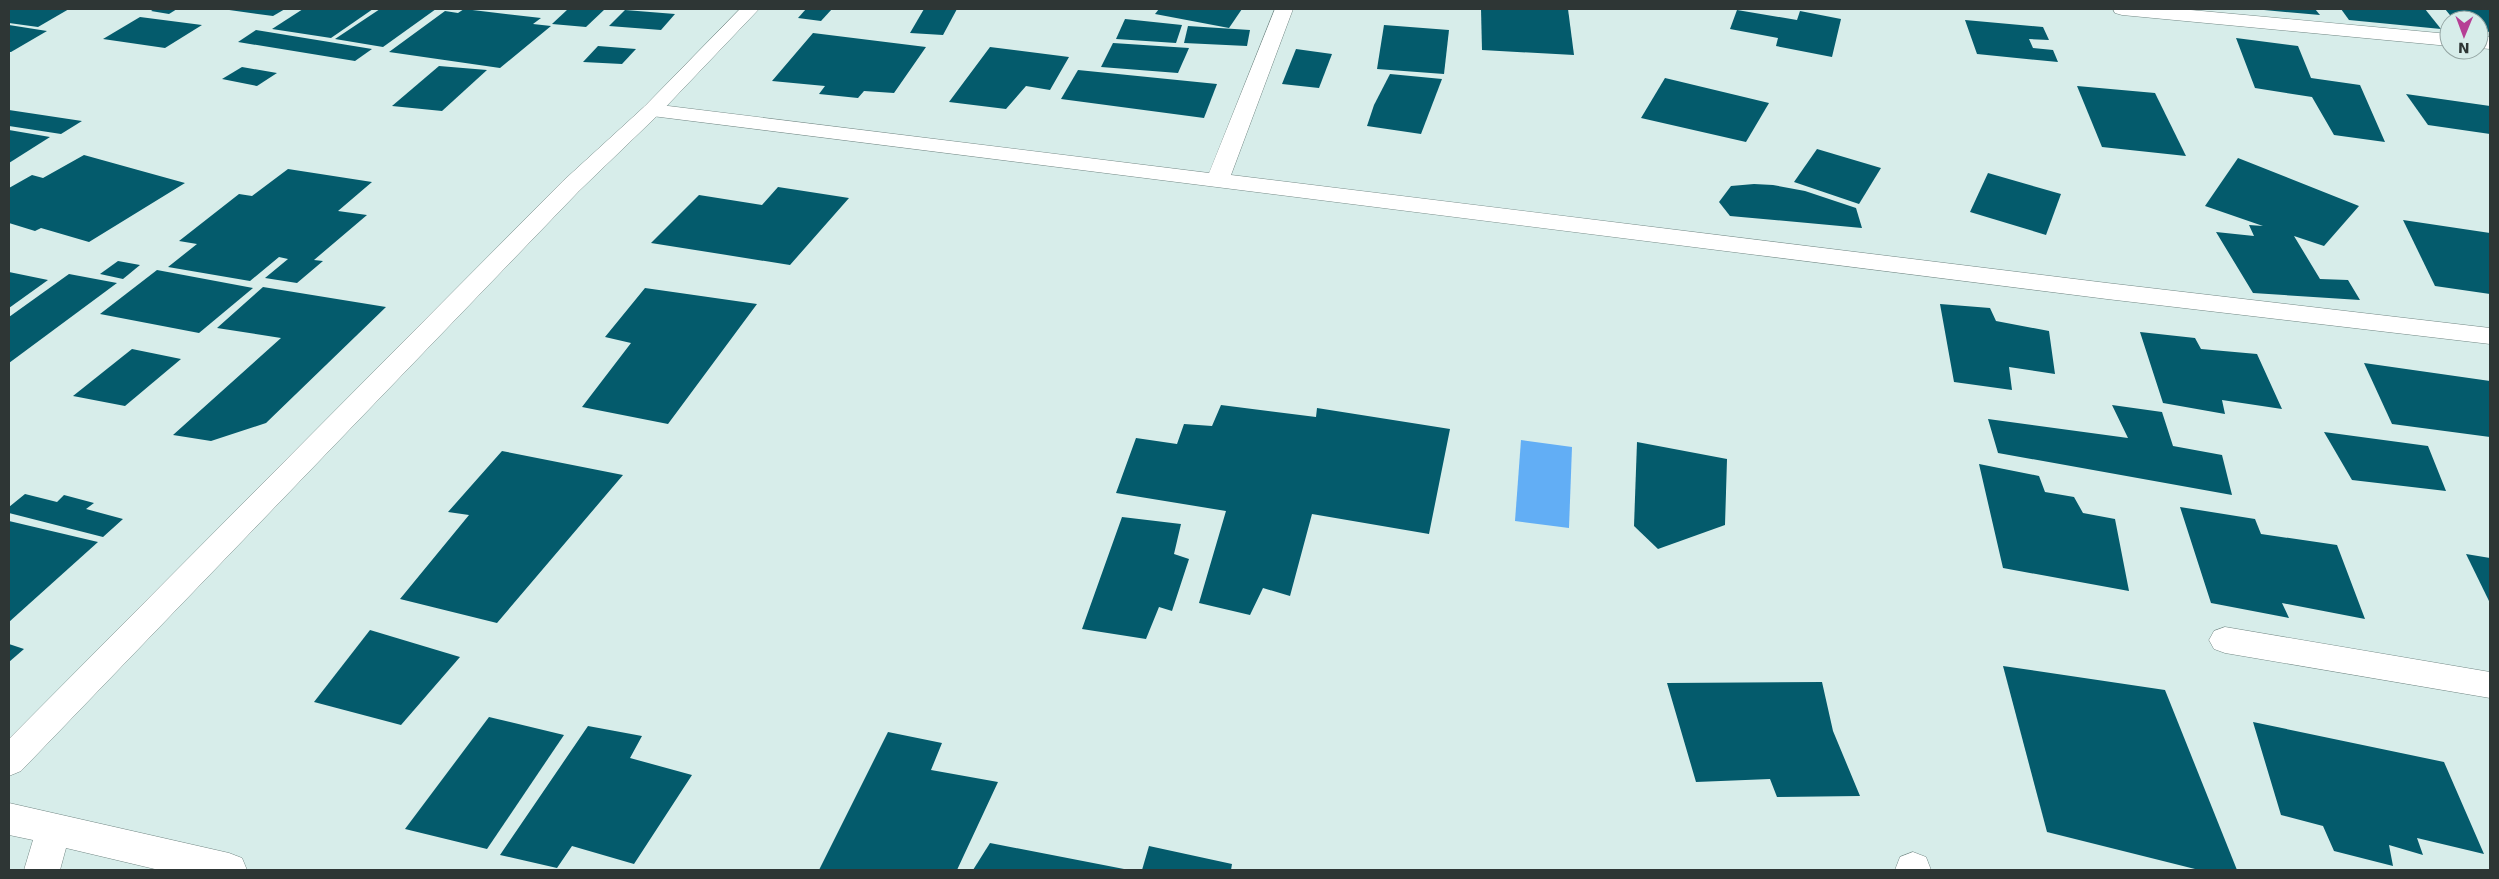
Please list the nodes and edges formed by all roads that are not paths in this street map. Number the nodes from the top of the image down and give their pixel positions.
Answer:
1 (745, 9) edge
2 (1284, 9) edge
3 (2122, 9) edge
4 (2439, 39) edge
5 (652, 110) junction
6 (1218, 179) junction
7 (2490, 336) edge
8 (2225, 640) dead end
9 (2490, 685) edge
10 (9, 761) edge
11 (9, 819) edge
12 (54, 830) junction
13 (42, 870) edge
14 (229, 870) edge

1 - 5 street
2 - 6 street
3 - 4 street
5 - 6 street
5 - 10 street
6 - 7 street
8 - 9 street
11 - 12 street
12 - 13 street
12 - 14 street

